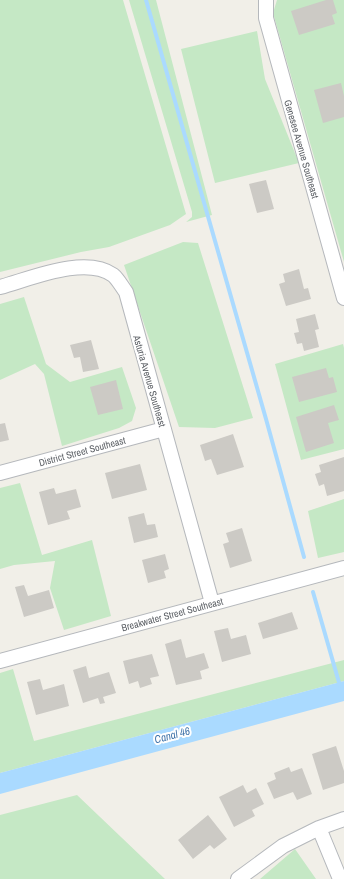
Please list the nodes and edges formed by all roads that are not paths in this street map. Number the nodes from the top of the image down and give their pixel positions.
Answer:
1 (266, 0) edge
2 (0, 287) edge
3 (344, 298) edge
4 (164, 429) junction
5 (0, 473) edge
6 (344, 568) edge
7 (212, 603) junction
8 (0, 660) edge
9 (344, 819) edge
10 (319, 828) junction
11 (238, 879) edge
12 (340, 879) edge

1 - 3 street, Genesee Avenue Southeast
2 - 4 street, Asturia Avenue Southeast
4 - 5 street, District Street Southeast
4 - 7 street, Asturia Avenue Southeast
6 - 7 street, Breakwater Street Southeast
7 - 8 street, Breakwater Street Southeast
9 - 10 street
10 - 11 street
10 - 12 street

